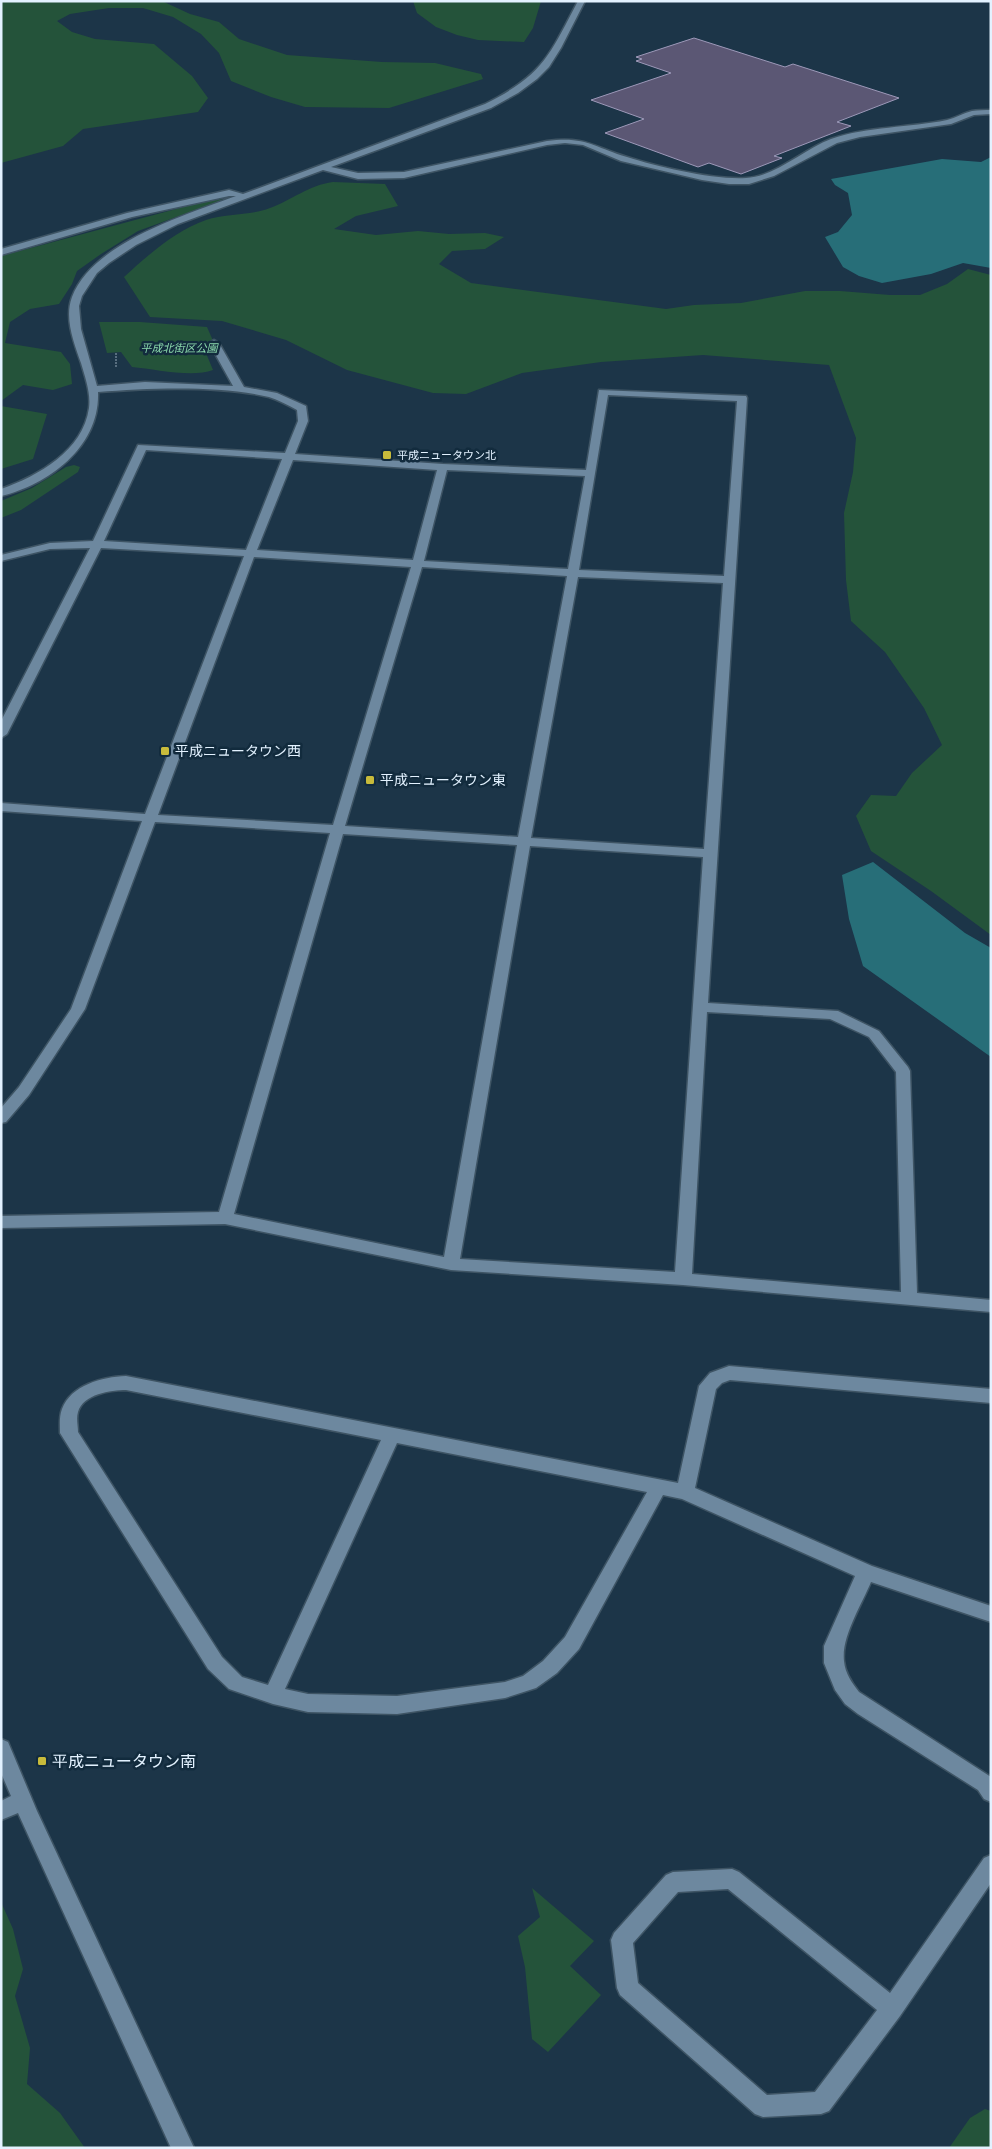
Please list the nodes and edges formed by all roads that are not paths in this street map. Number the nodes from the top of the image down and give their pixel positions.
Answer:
1 (582, 1) edge
2 (991, 112) edge
3 (324, 168) junction
4 (250, 196) junction
5 (1, 252) edge
6 (214, 343) dead end
7 (93, 389) junction
8 (240, 389) junction
9 (288, 455) junction
10 (443, 467) junction
11 (591, 473) junction
12 (1, 493) edge
13 (97, 544) junction
14 (250, 554) junction
15 (1, 558) edge
16 (418, 563) junction
17 (572, 573) junction
18 (730, 580) junction
19 (1, 734) edge
20 (1, 807) edge
21 (151, 818) junction
22 (338, 829) junction
23 (524, 841) junction
24 (711, 853) junction
25 (699, 1007) junction
26 (1, 1118) edge
27 (226, 1218) junction
28 (1, 1222) edge
29 (451, 1264) junction
30 (683, 1279) junction
31 (909, 1299) junction
32 (991, 1306) edge
33 (991, 1396) edge
34 (391, 1436) junction
35 (658, 1488) junction
36 (685, 1492) junction
37 (866, 1572) junction
38 (991, 1614) edge
39 (273, 1695) junction
40 (1, 1748) edge
41 (991, 1794) edge
42 (22, 1800) junction
43 (1, 1811) edge
44 (991, 1865) edge
45 (892, 2008) junction
46 (182, 2148) edge

1 - 3 street
2 - 3 street
3 - 4 street
4 - 5 street
4 - 7 street
6 - 8 street
7 - 8 street
7 - 12 street
8 - 9 street
9 - 10 street
9 - 13 street
9 - 14 street
10 - 11 street
10 - 16 street
11 - 17 street
11 - 18 street
13 - 14 street
13 - 15 street
13 - 19 street
14 - 16 street
14 - 21 street
16 - 17 street
16 - 22 street
17 - 18 street
17 - 23 street
18 - 24 street
20 - 21 street
21 - 22 street
21 - 26 street
22 - 23 street
22 - 27 street
23 - 24 street
23 - 29 street
24 - 25 street
25 - 30 street
25 - 31 street
27 - 28 street
27 - 29 street
29 - 30 street
30 - 31 street
31 - 32 street
33 - 36 street
34 - 35 street
34 - 39 street
34 - 39 street
35 - 36 street
35 - 39 street
36 - 37 street
37 - 38 street
37 - 41 street
40 - 42 street
42 - 43 street
42 - 46 street
44 - 45 street
45 - 45 street

